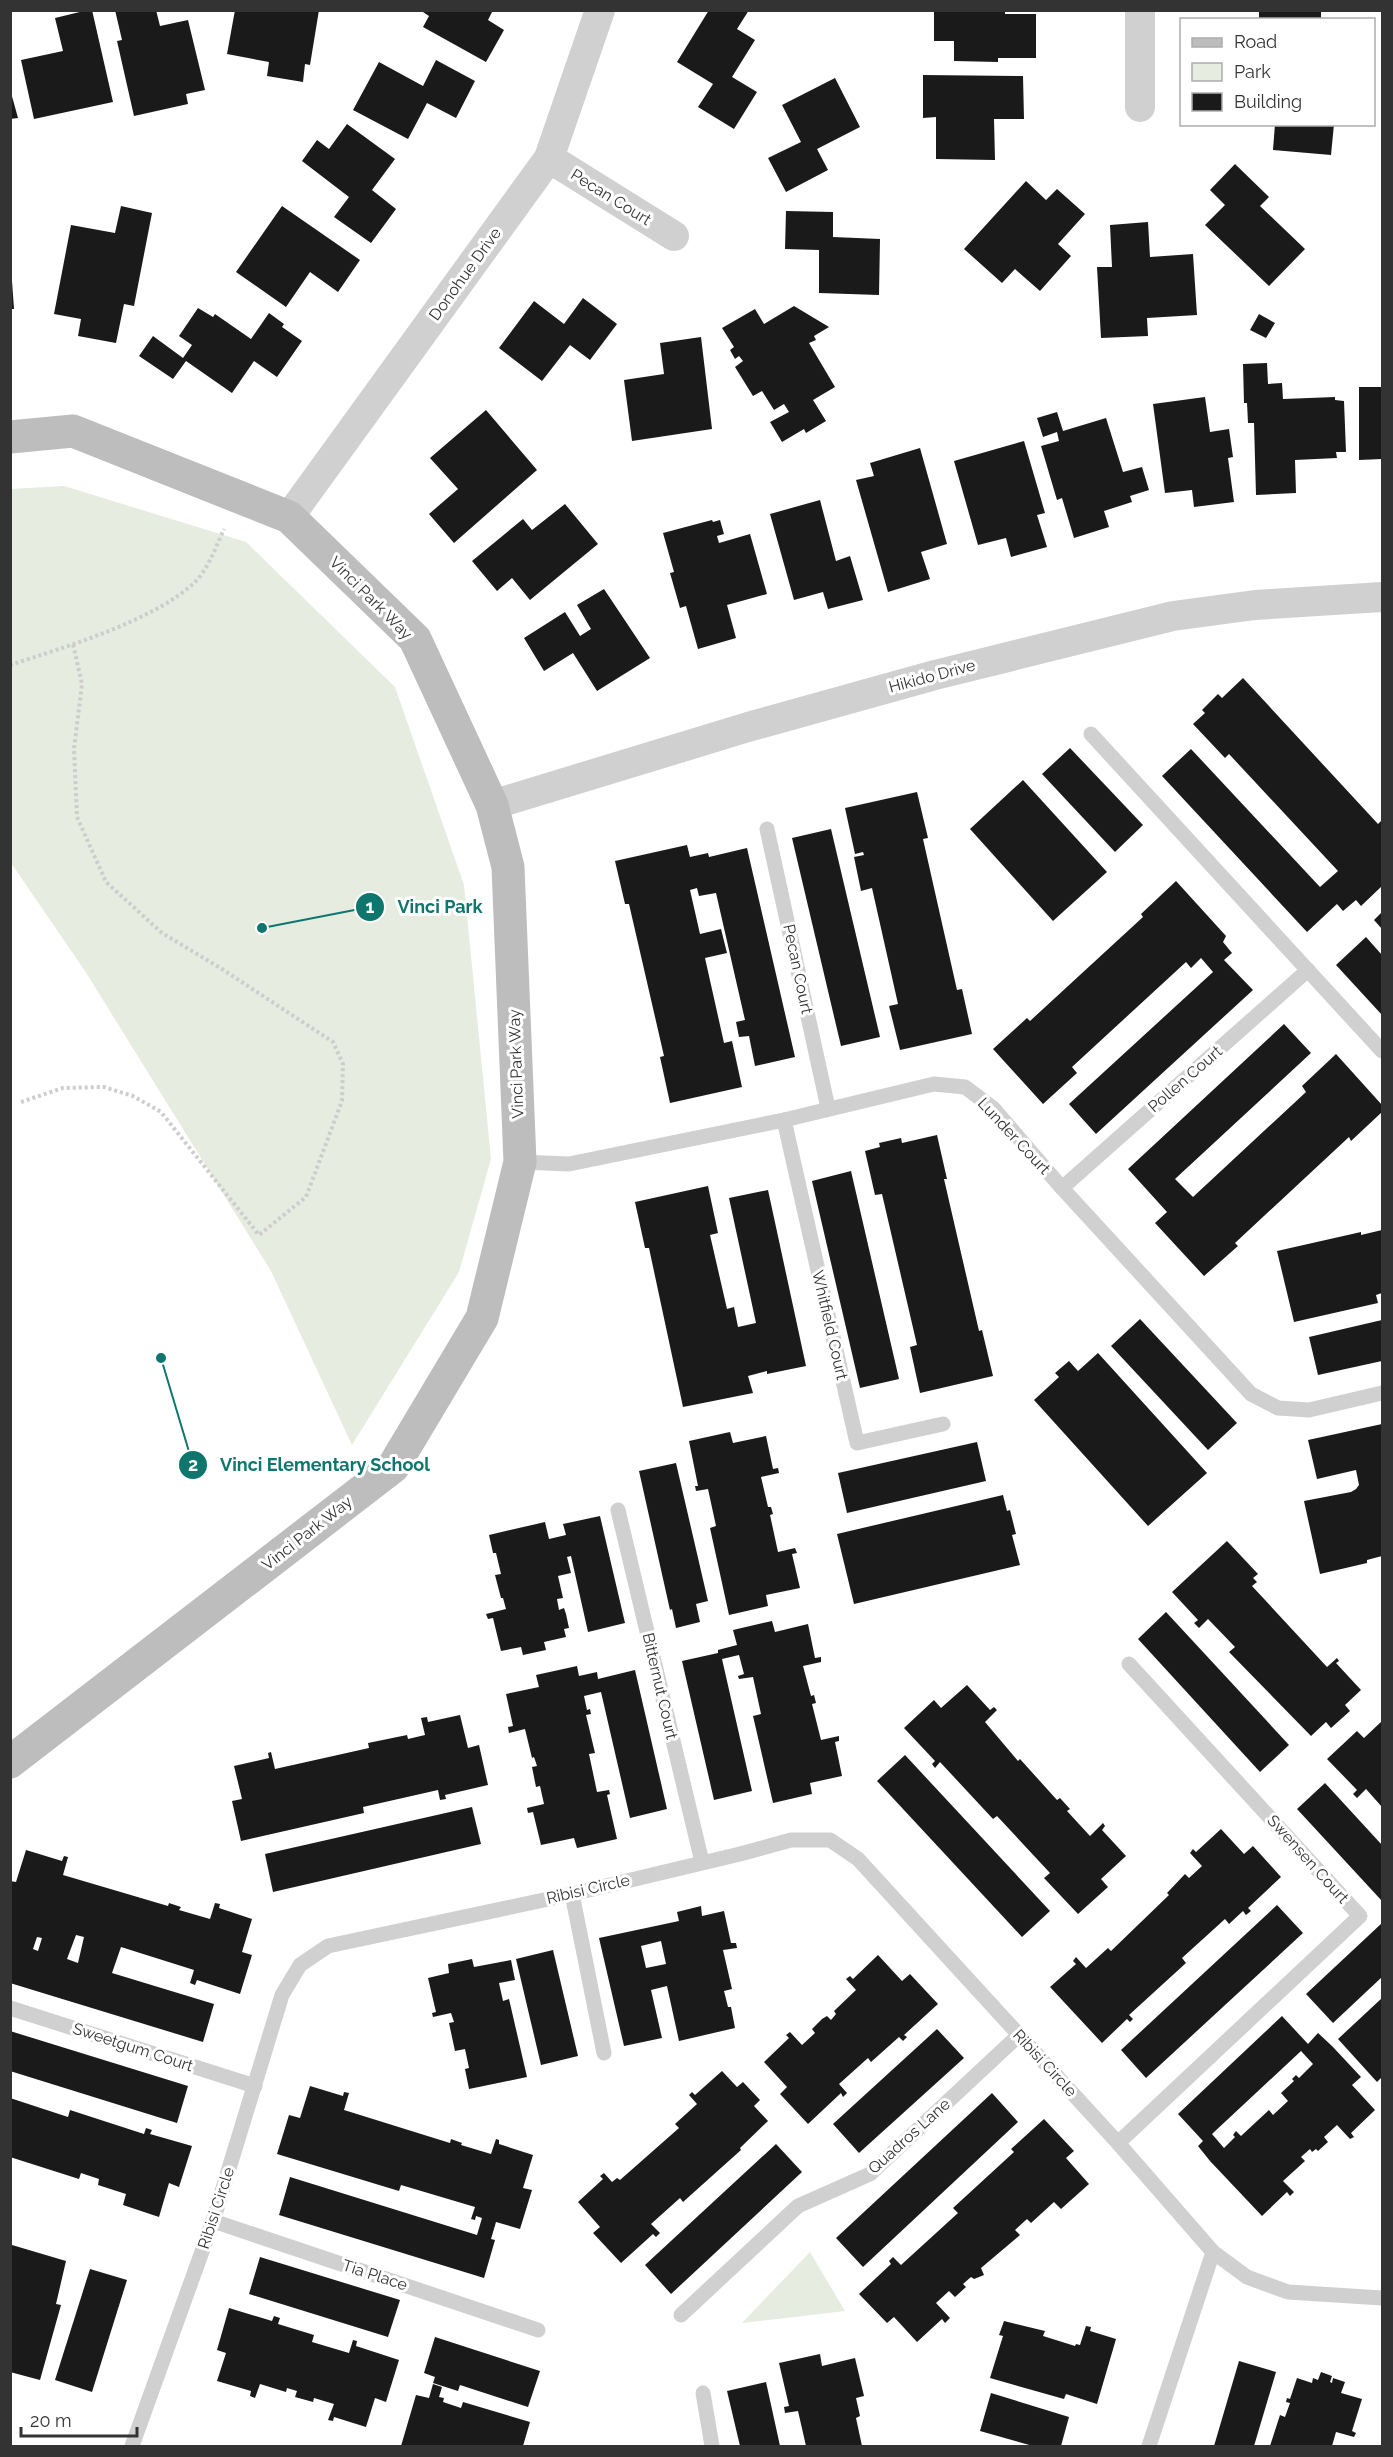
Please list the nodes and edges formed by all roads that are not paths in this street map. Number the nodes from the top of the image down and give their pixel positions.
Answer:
1 (600, 10) edge
2 (1140, 10) edge
3 (1140, 107) dead end
4 (549, 158) junction
5 (674, 236) dead end
6 (10, 437) edge
7 (289, 517) junction
8 (1383, 597) edge
9 (1091, 734) dead end
10 (492, 805) junction
11 (767, 829) dead end
12 (1308, 970) junction
13 (1383, 1051) edge
14 (828, 1108) junction
15 (784, 1120) junction
16 (520, 1161) junction
17 (1062, 1188) junction
18 (1383, 1393) edge
19 (943, 1424) dead end
20 (618, 1510) dead end
21 (1130, 1664) dead end
22 (10, 1762) edge
23 (702, 1862) junction
24 (572, 1894) junction
25 (10, 2008) edge
26 (1019, 2035) junction
27 (603, 2053) dead end
28 (255, 2086) junction
29 (1118, 2143) junction
30 (213, 2221) junction
31 (1213, 2252) junction
32 (1383, 2298) edge
33 (681, 2315) dead end
34 (538, 2330) dead end
35 (703, 2393) dead end
36 (132, 2446) edge
37 (712, 2446) edge
38 (1149, 2446) edge

1 - 4 street, Donohue Drive
2 - 3 street
4 - 5 street, Pecan Court
4 - 7 street, Donohue Drive
6 - 7 street, Vinci Park Way
7 - 10 street, Vinci Park Way
8 - 10 street, Hikido Drive
9 - 12 lane
10 - 16 street, Vinci Park Way
11 - 14 lane, Pecan Court
12 - 13 lane
12 - 17 lane, Pollen Court
14 - 15 lane, Lunder Court
14 - 17 lane, Lunder Court
15 - 16 lane, Lunder Court
15 - 19 lane, Whitfield Court
16 - 22 street, Vinci Park Way
17 - 18 lane, Lunder Court
20 - 23 lane, Bitternut Court
21 - 29 lane, Swensen Court
23 - 24 lane, Ribisi Circle
23 - 26 lane, Ribisi Circle
24 - 27 lane
24 - 28 lane, Ribisi Circle
25 - 28 lane, Sweetgum Court
26 - 29 lane, Ribisi Circle
26 - 33 lane, Quadros Lane
28 - 30 lane, Ribisi Circle
29 - 31 lane, Ribisi Circle
30 - 34 lane, Tia Place
30 - 36 lane, Ribisi Circle
31 - 32 lane, Ribisi Circle
31 - 38 lane
35 - 37 lane

